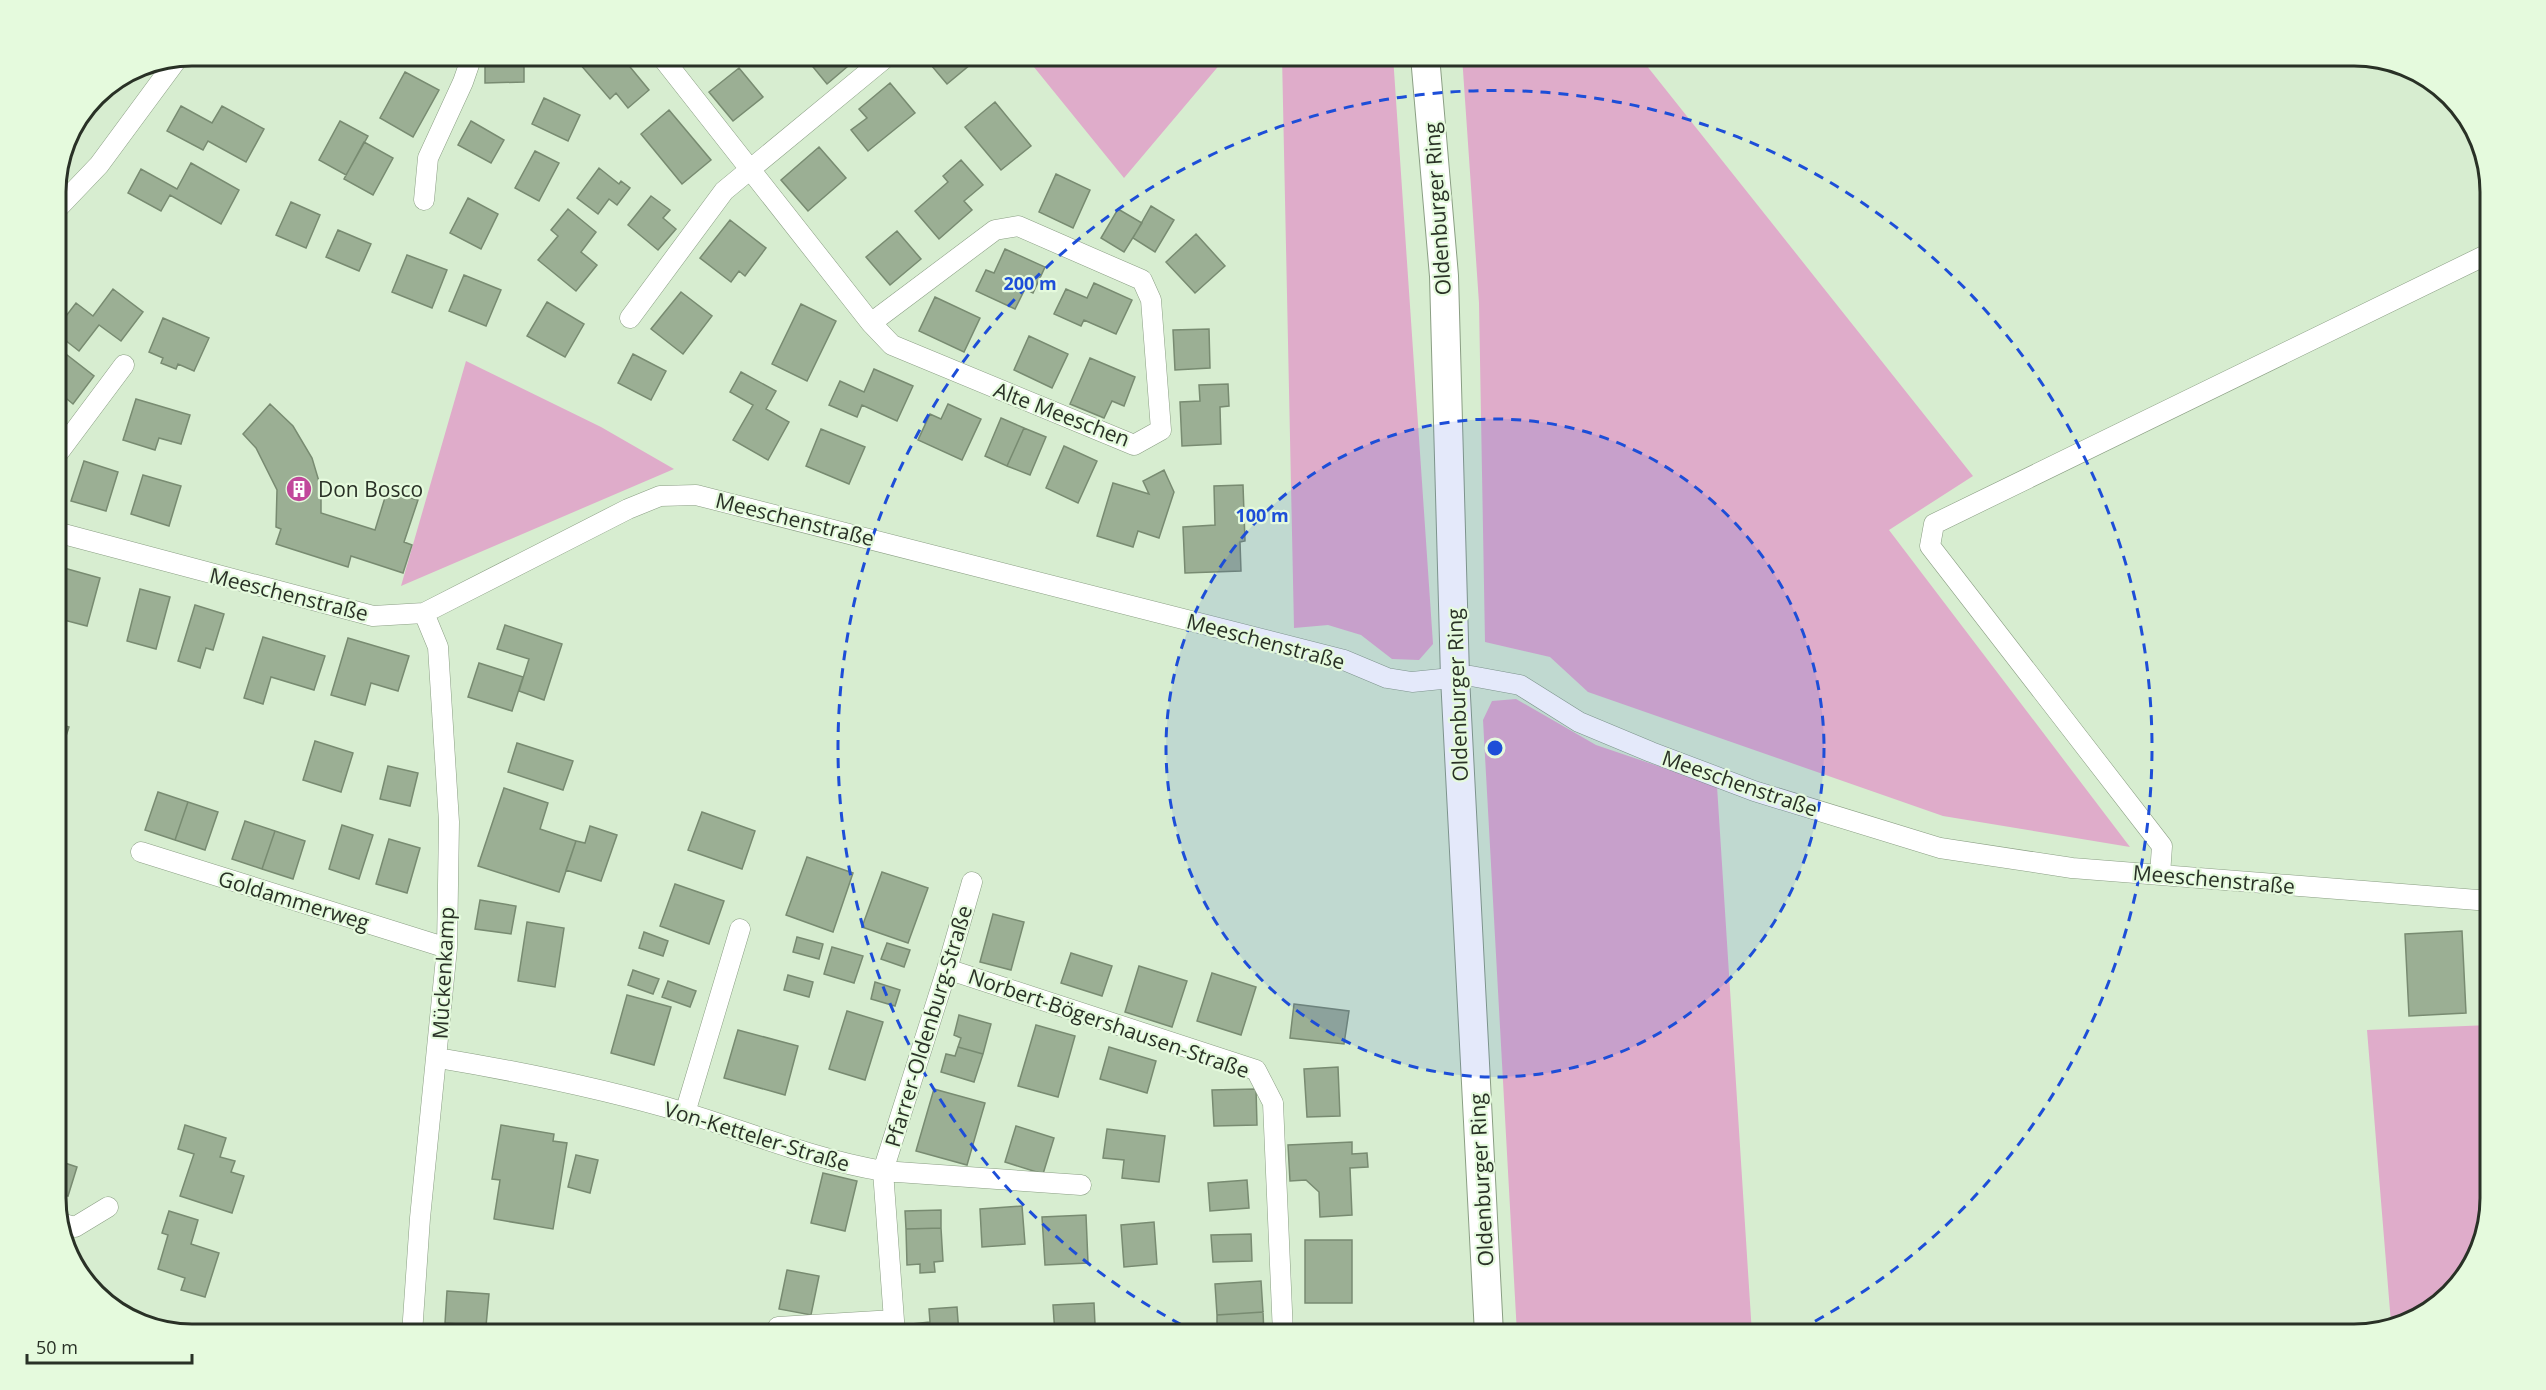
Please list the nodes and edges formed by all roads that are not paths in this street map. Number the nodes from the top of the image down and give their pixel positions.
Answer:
1 (468, 66) edge
2 (669, 66) edge
3 (875, 66) edge
4 (1426, 66) edge
5 (171, 68) edge
6 (748, 169) junction
7 (66, 200) edge
8 (424, 200) dead end
9 (2480, 258) edge
10 (630, 318) dead end
11 (871, 323) junction
12 (124, 365) dead end
13 (66, 443) edge
14 (66, 535) edge
15 (424, 613) junction
16 (1455, 677) junction
17 (141, 852) dead end
18 (2160, 875) junction
19 (972, 882) dead end
20 (2480, 900) edge
21 (740, 929) dead end
22 (447, 948) junction
23 (948, 969) junction
24 (438, 1058) junction
25 (685, 1113) junction
26 (883, 1171) junction
27 (1081, 1185) dead end
28 (108, 1207) dead end
29 (69, 1225) edge
30 (413, 1324) edge
31 (895, 1324) edge
32 (1283, 1324) edge
33 (1488, 1324) edge

1 - 8 street
2 - 6 street, Alte Meeschen
3 - 6 street
4 - 16 main road, Oldenburger Ring
5 - 7 street
6 - 10 street
6 - 11 street, Alte Meeschen
9 - 18 street
11 - 11 street, Alte Meeschen
12 - 13 street
14 - 15 street, Meeschenstraße
15 - 16 street, Meeschenstraße
15 - 22 street, Mückenkamp
16 - 18 street, Meeschenstraße
16 - 33 main road, Oldenburger Ring
17 - 22 street, Goldammerweg
18 - 20 street, Meeschenstraße
19 - 23 street, Pfarrer-Oldenburg-Straße
21 - 25 street
22 - 24 street, Mückenkamp
23 - 26 street, Pfarrer-Oldenburg-Straße
23 - 32 street, Norbert-Bögershausen-Straße
24 - 25 street, Von-Ketteler-Straße
24 - 30 street, Mückenkamp
25 - 26 street, Von-Ketteler-Straße
26 - 27 street, Von-Ketteler-Straße
26 - 31 street
28 - 29 street

